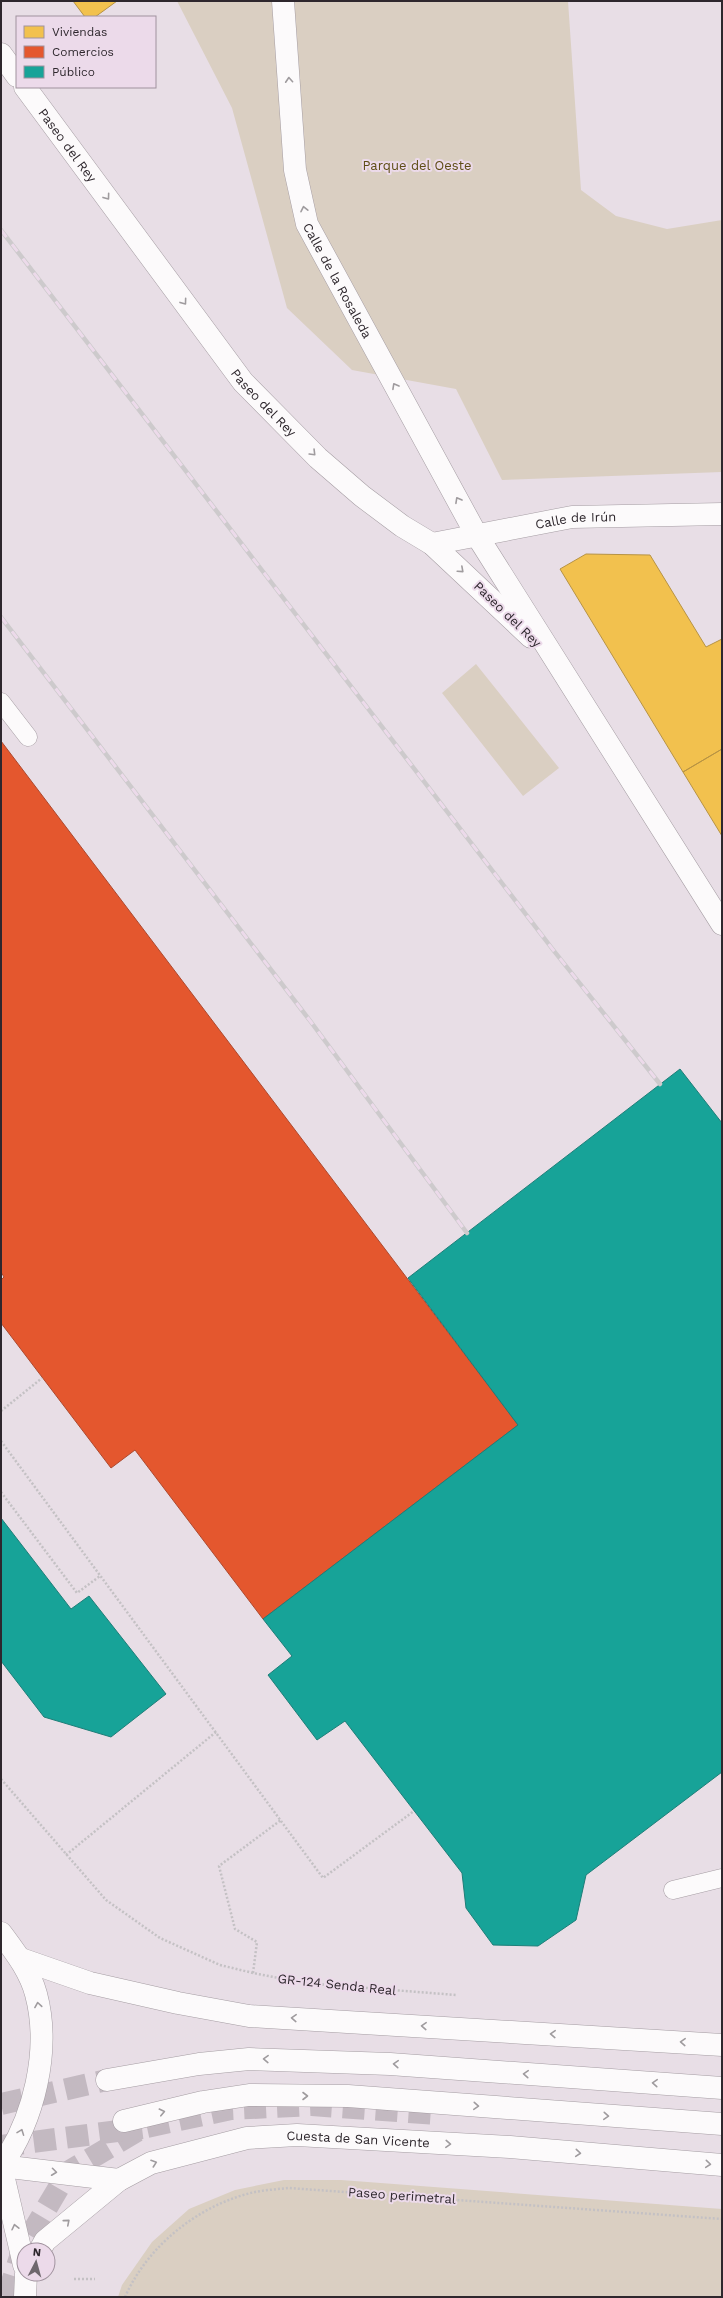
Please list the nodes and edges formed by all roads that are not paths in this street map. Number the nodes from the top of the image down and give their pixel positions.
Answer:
1 (283, 1) edge
2 (1, 54) edge
3 (16, 75) edge
4 (26, 88) edge
5 (722, 514) edge
6 (476, 534) junction
7 (432, 544) junction
8 (559, 665) junction
9 (1, 702) edge
10 (28, 738) dead end
11 (722, 924) edge
12 (722, 1878) edge
13 (673, 1890) dead end
14 (1, 1933) edge
15 (21, 1959) junction
16 (722, 2045) edge
17 (107, 2080) tunnel mouth
18 (722, 2088) edge
19 (124, 2121) tunnel mouth
20 (722, 2124) edge
21 (722, 2165) edge
22 (1, 2166) edge
23 (119, 2180) junction
24 (18, 2242) edge
25 (44, 2242) edge

6 -> 1 main road, Calle de la Rosaleda
2 - 3 main road
4 -> 7 main road, Paseo del Rey
5 - 6 main road, Calle de Irún
6 - 7 main road, Calle de Irún
6 - 8 main road, Paseo del Rey
7 -> 8 main road, Paseo del Rey
8 - 11 main road, Paseo del Rey
9 - 10 lane
12 - 13 lane
14 - 15 main road
16 -> 15 main road
22 -> 15 main road
18 -> 17 main road
19 -> 20 main road
23 -> 21 main road, Cuesta de San Vicente
22 -> 23 main road
24 -> 22 main road
25 -> 23 main road, Cuesta de San Vicente

